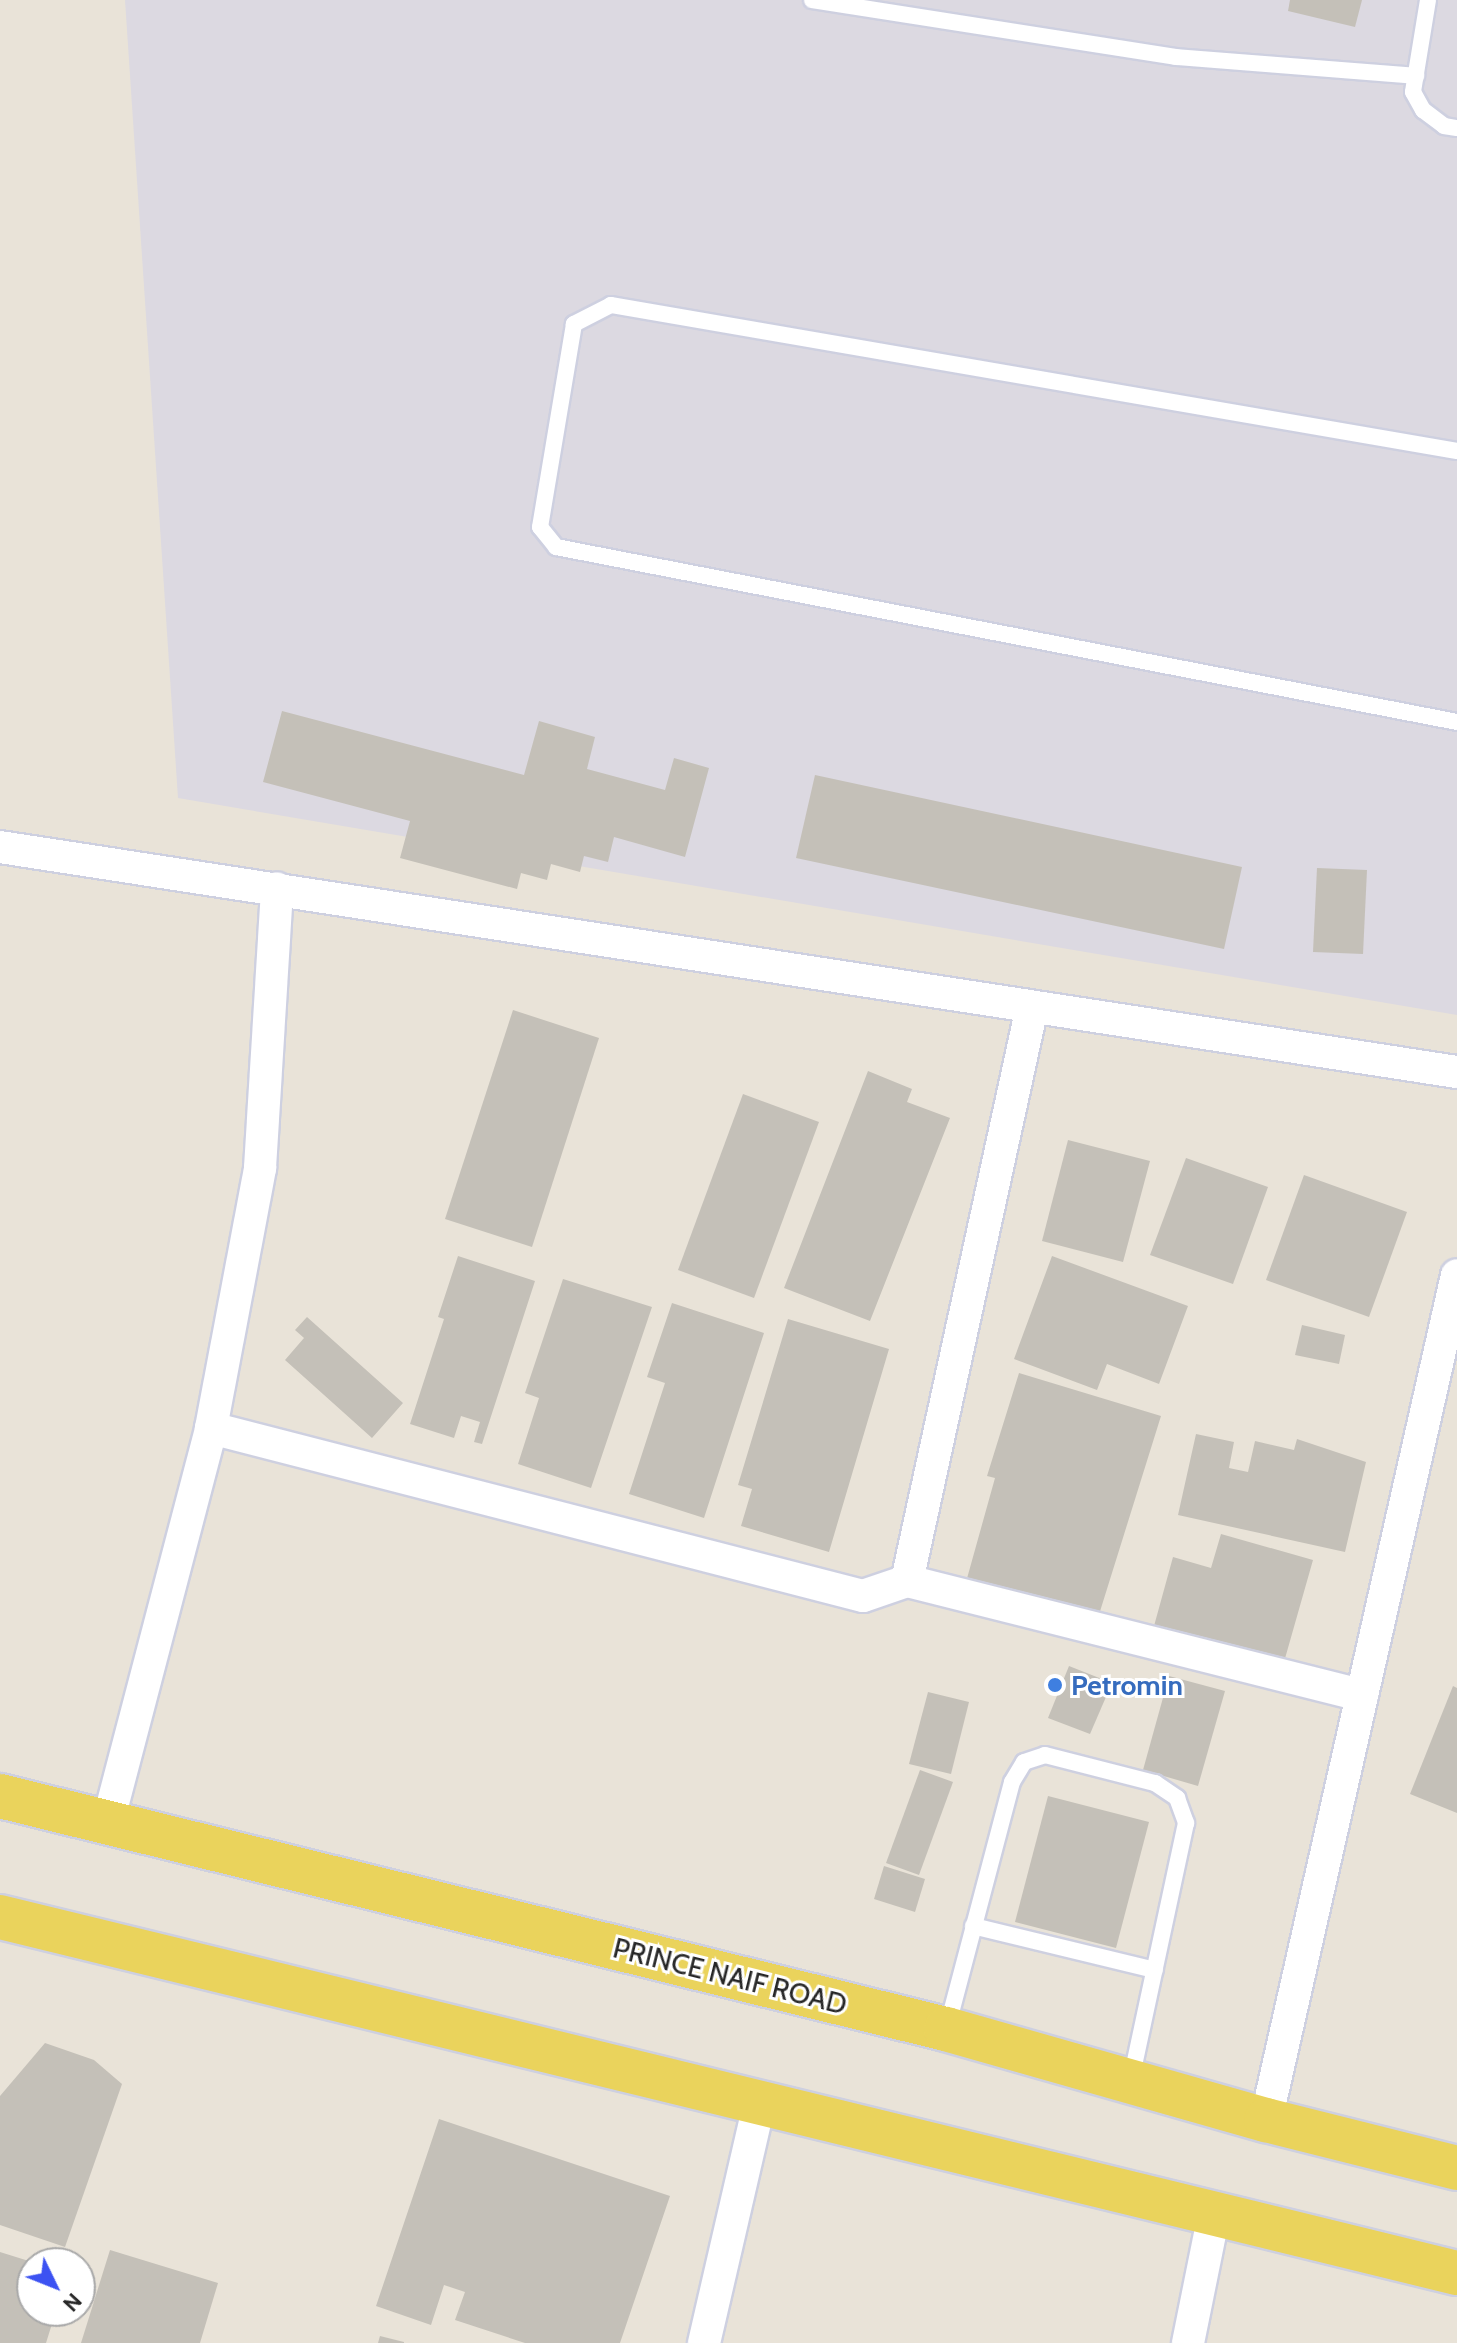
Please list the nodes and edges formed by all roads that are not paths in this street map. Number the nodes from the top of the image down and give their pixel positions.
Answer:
1 (812, 0) edge
2 (1428, 0) edge
3 (1416, 76) junction
4 (1457, 128) edge
5 (1457, 451) edge
6 (1457, 722) edge
7 (0, 847) edge
8 (277, 889) junction
9 (1032, 1007) junction
10 (1457, 1072) edge
11 (1457, 1275) edge
12 (211, 1428) junction
13 (907, 1581) junction
14 (1362, 1695) junction
15 (0, 1796) edge
16 (108, 1822) junction
17 (0, 1917) edge
18 (973, 1926) junction
19 (1155, 1970) junction
20 (946, 2029) junction
21 (1131, 2082) junction
22 (759, 2105) junction
23 (1266, 2120) junction
24 (1457, 2168) edge
25 (1214, 2214) junction
26 (1457, 2273) edge
27 (704, 2343) edge
28 (1188, 2343) edge

1 - 3 lane
2 - 3 lane
3 - 4 lane
5 - 6 lane
7 - 8 street
8 - 9 street
8 - 12 street
9 - 10 street
9 - 13 street
11 - 14 street
12 - 13 street
12 - 16 street
13 - 14 street
14 - 23 street
15 - 16 main road, PRINCE NAIF ROAD
16 - 20 main road, PRINCE NAIF ROAD
17 - 22 main road
18 - 19 lane
18 - 19 lane
18 - 20 lane
19 - 21 lane
20 - 21 main road, PRINCE NAIF ROAD
21 - 23 main road, PRINCE NAIF ROAD
22 - 25 main road
22 - 27 street
23 - 24 main road, PRINCE NAIF ROAD
25 - 26 main road
25 - 28 street

